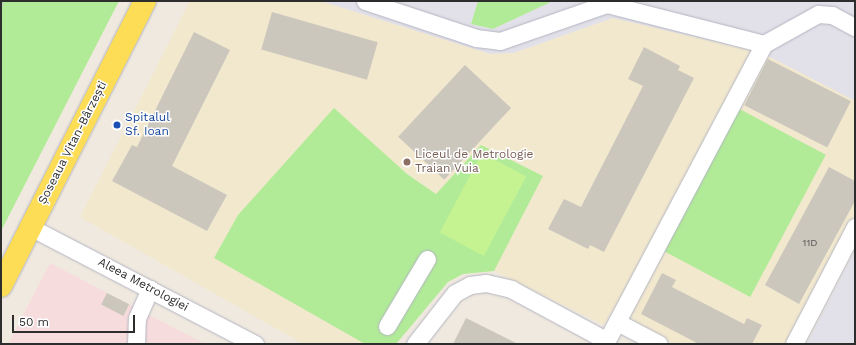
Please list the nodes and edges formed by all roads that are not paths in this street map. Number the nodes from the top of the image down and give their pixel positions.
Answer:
1 (145, 1) edge
2 (365, 1) edge
3 (611, 3) edge
4 (855, 27) edge
5 (764, 44) junction
6 (30, 227) junction
7 (855, 227) edge
8 (427, 260) dead end
9 (1, 286) edge
10 (150, 289) junction
11 (617, 322) junction
12 (387, 326) dead end
13 (606, 342) edge
14 (136, 344) edge
15 (255, 344) edge
16 (415, 344) edge
17 (659, 344) edge
18 (794, 344) edge

1 - 6 main road, Șoseaua Vitan-Bârzești
2 - 3 street
3 - 5 street
4 - 5 street
5 - 11 street
6 - 9 main road, Șoseaua Vitan-Bârzești
6 - 10 street, Aleea Metrologiei
7 - 18 street
8 - 12 street
10 - 14 street
10 - 15 street, Aleea Metrologiei
11 - 13 street
11 - 17 street
13 - 16 street

